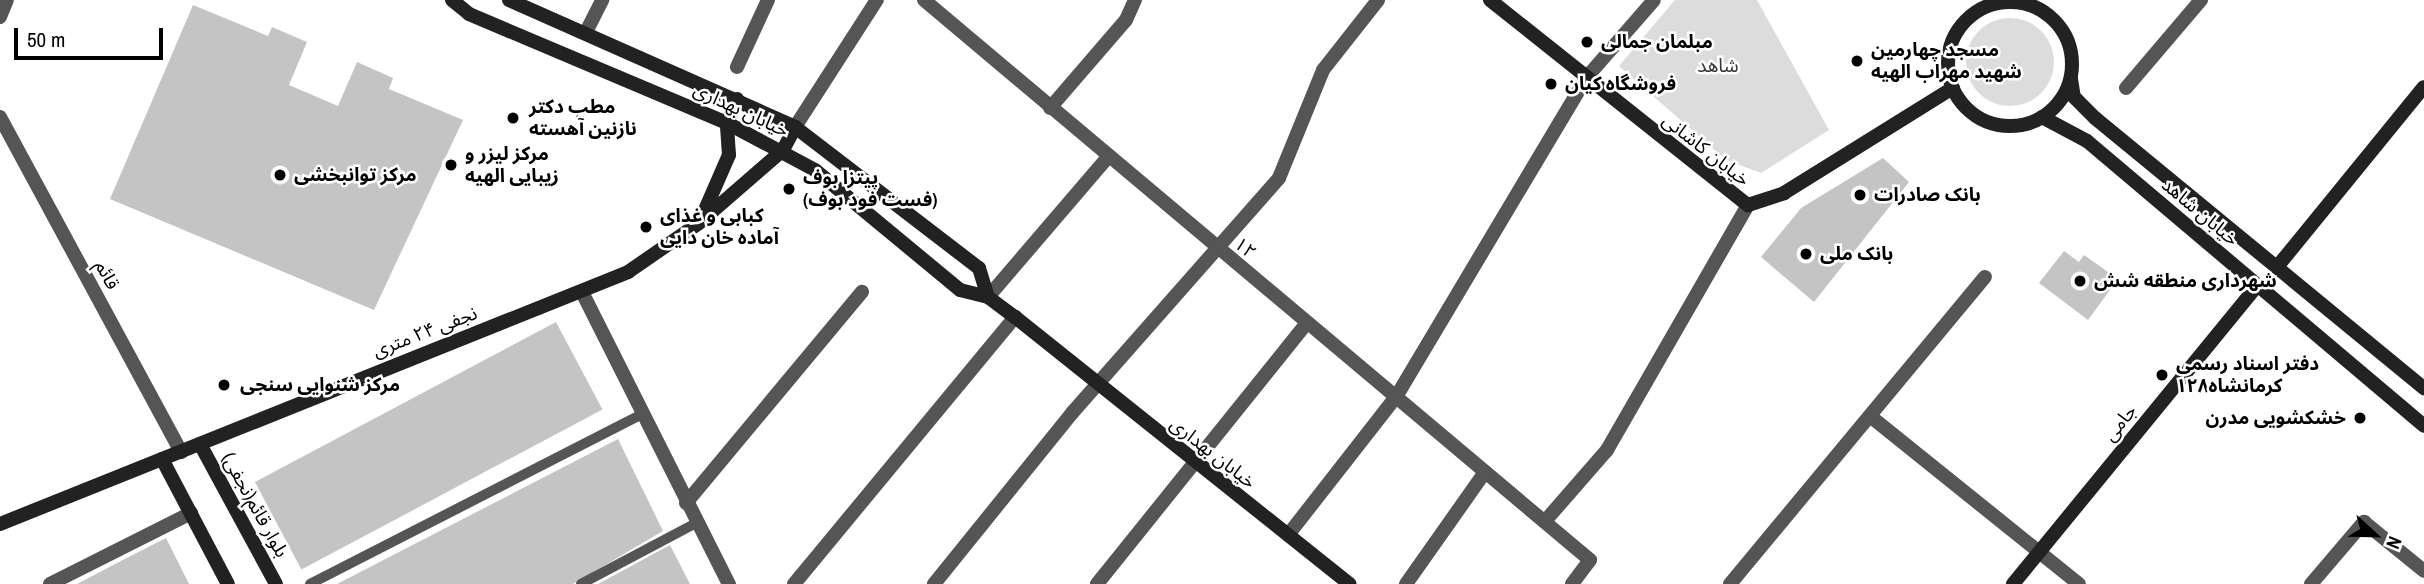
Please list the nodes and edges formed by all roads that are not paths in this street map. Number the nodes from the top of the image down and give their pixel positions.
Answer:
1 (7, 0) edge
2 (452, 0) edge
3 (509, 0) edge
4 (602, 0) edge
5 (768, 0) edge
6 (877, 0) edge
7 (924, 0) edge
8 (1135, 0) edge
9 (1378, 0) edge
10 (1490, 0) edge
11 (1654, 0) edge
12 (2202, 0) edge
13 (2026, 1) edge
14 (0, 17) edge
15 (586, 32) junction
16 (737, 67) dead end
17 (1586, 78) junction
18 (2071, 79) junction
19 (2424, 87) edge
20 (1953, 88) junction
21 (2126, 88) dead end
22 (737, 99) junction
23 (1050, 108) junction
24 (0, 117) edge
25 (2042, 117) junction
26 (727, 123) junction
27 (795, 127) junction
28 (783, 150) junction
29 (1108, 158) junction
30 (1748, 205) junction
31 (699, 223) junction
32 (1218, 251) junction
33 (2277, 267) junction
34 (1985, 277) dead end
35 (2257, 286) junction
36 (862, 292) dead end
37 (583, 294) junction
38 (988, 297) junction
39 (1015, 317) junction
40 (1307, 323) junction
41 (1098, 383) junction
42 (2424, 387) edge
43 (1396, 397) junction
44 (640, 415) junction
45 (1870, 416) junction
46 (2424, 426) edge
47 (200, 444) junction
48 (181, 452) junction
49 (162, 459) junction
50 (1194, 465) junction
51 (1485, 472) junction
52 (685, 503) junction
53 (191, 513) junction
54 (1546, 520) junction
55 (696, 523) junction
56 (0, 524) edge
57 (1288, 535) junction
58 (2039, 552) junction
59 (2424, 571) edge
60 (50, 584) edge
61 (228, 584) edge
62 (276, 584) edge
63 (310, 584) edge
64 (582, 584) edge
65 (729, 584) edge
66 (794, 584) edge
67 (934, 584) edge
68 (1097, 584) edge
69 (1350, 584) edge
70 (1406, 584) edge
71 (1572, 584) edge
72 (1730, 584) edge
73 (2013, 584) edge
74 (2079, 584) edge
75 (2311, 584) edge

1 - 14 street
2 - 26 street, خیابان بهداری
3 - 15 street, خیابان بهداری
4 - 15 street
5 - 16 street
6 - 27 street
7 - 23 street, ۱۲
8 - 23 street
9 - 32 street
10 - 17 street, خیابان کاشانی
11 - 17 street
12 - 21 street
13 - 18 street
13 - 20 street
15 - 22 street, خیابان بهداری
17 - 30 street, خیابان کاشانی
17 - 43 street
18 - 25 street
18 - 33 street, خیابان شاهد
19 - 33 street
20 - 25 street
20 - 30 street, خیابان کاشانی
22 - 26 street
22 - 27 street, خیابان بهداری
23 - 29 street, ۱۲
24 - 48 street, قائم
25 - 35 street, خیابان شاهد
26 - 28 street, خیابان بهداری
26 - 31 street
27 - 28 street
27 - 38 street, خیابان بهداری
28 - 31 street, نجفی ۲۴ متری
28 - 38 street, خیابان بهداری
29 - 32 street, ۱۲
29 - 38 street
30 - 54 street
31 - 37 street, نجفی ۲۴ متری
32 - 40 street, ۱۲
32 - 41 street
33 - 42 street, خیابان شاهد
34 - 45 street
35 - 46 street, خیابان شاهد
35 - 58 street, جامی
36 - 52 street
37 - 44 street
37 - 47 street, نجفی ۲۴ متری
38 - 39 street, خیابان بهداری
39 - 41 street, خیابان بهداری
39 - 66 street
40 - 43 street, ۱۲
40 - 50 street
41 - 50 street, خیابان بهداری
41 - 67 street
43 - 51 street, ۱۲
43 - 57 street
44 - 52 street
44 - 63 lane
45 - 58 street
45 - 72 street
47 - 48 street, نجفی ۲۴ متری
47 - 62 street, بلوار قائم(نجفی)
48 - 49 street, نجفی ۲۴ متری
49 - 53 street
49 - 56 street, نجفی ۲۴ متری
50 - 57 street, خیابان بهداری
50 - 68 street
51 - 54 street, ۱۲
51 - 70 street
52 - 55 street
53 - 60 street
53 - 61 street
54 - 71 street, ۱۲
55 - 64 lane
55 - 65 street
57 - 69 street, خیابان بهداری
58 - 73 street, جامی
58 - 74 street
59 - 75 street

